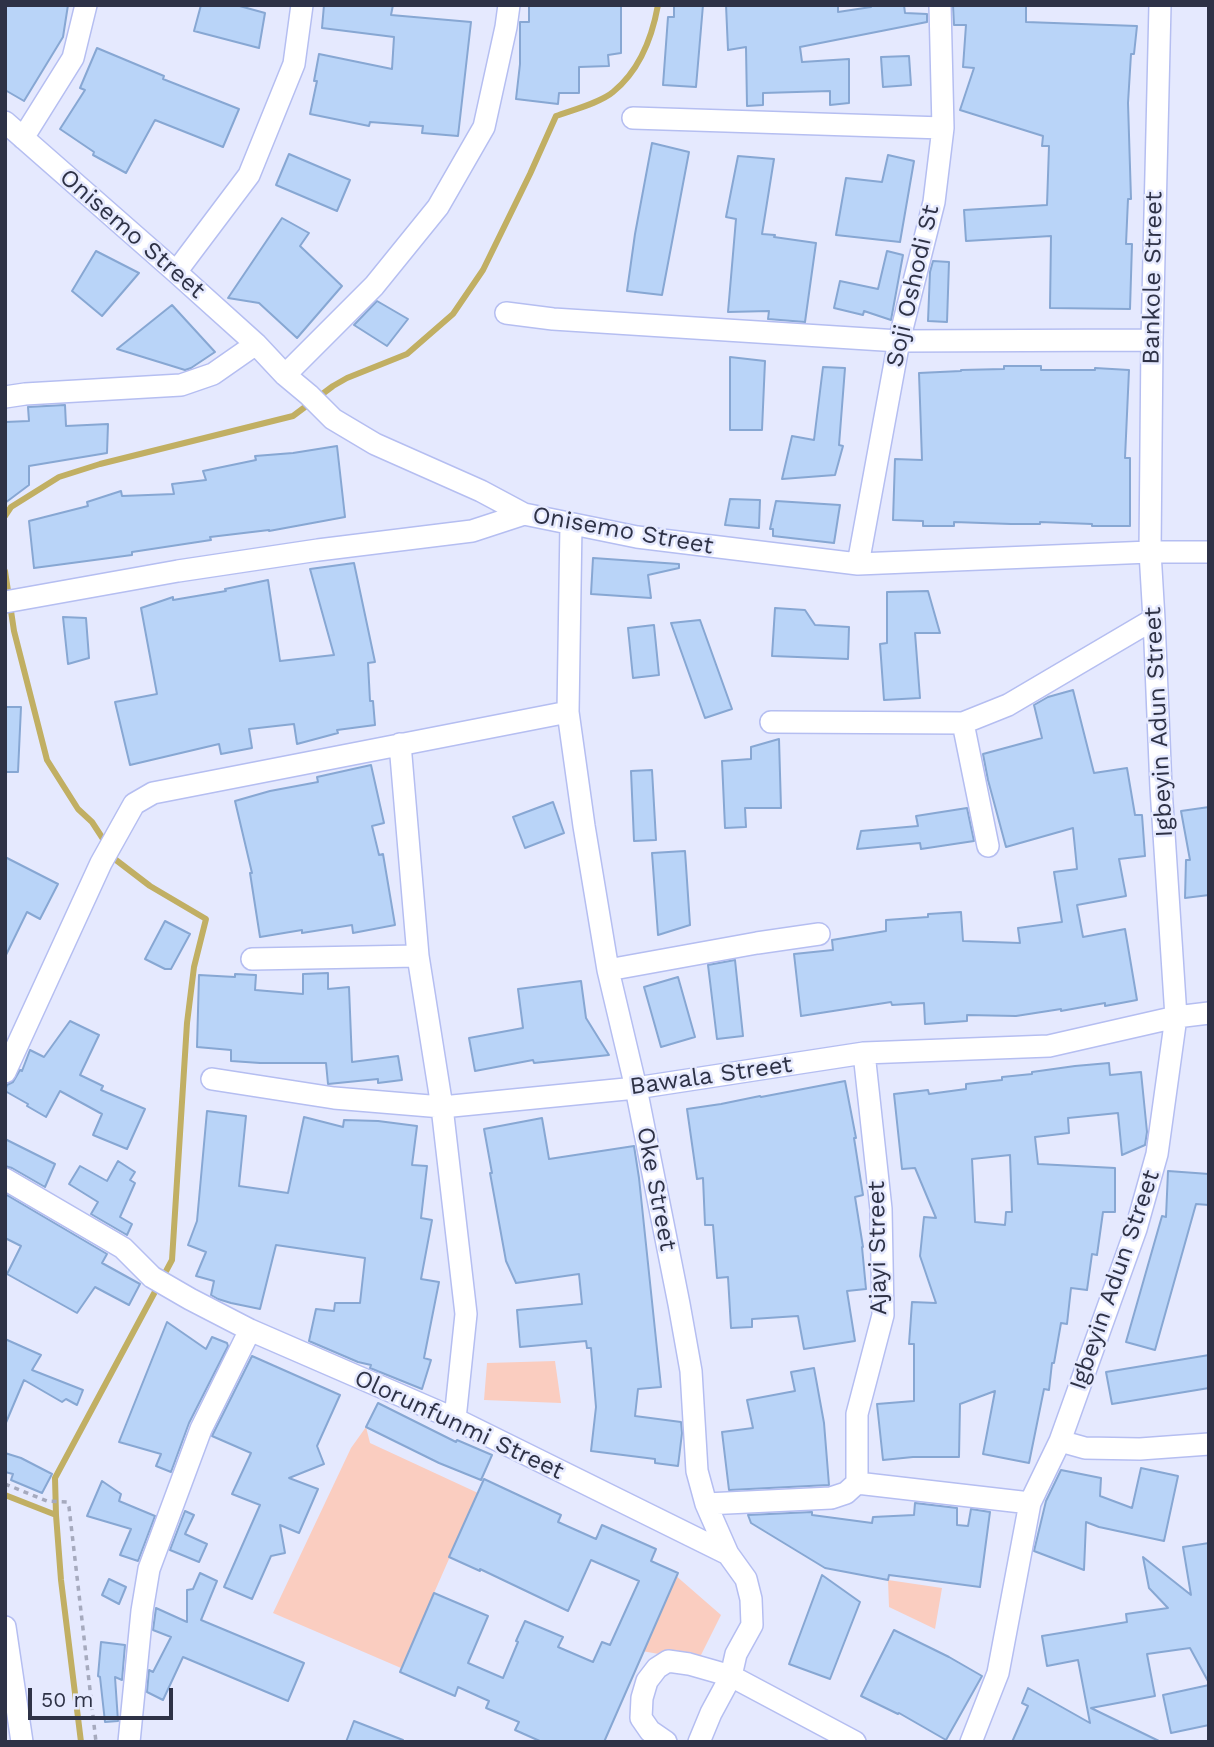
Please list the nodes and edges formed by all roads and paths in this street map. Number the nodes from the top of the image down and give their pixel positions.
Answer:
1 (86, 5) edge
2 (302, 5) edge
3 (509, 5) edge
4 (940, 5) edge
5 (1160, 5) edge
6 (633, 118) dead end
7 (5, 122) edge
8 (943, 128) junction
9 (23, 138) junction
10 (176, 272) junction
11 (506, 313) dead end
12 (1152, 340) junction
13 (899, 341) junction
14 (256, 344) junction
15 (285, 375) junction
16 (5, 397) edge
17 (524, 514) junction
18 (572, 524) junction
19 (1150, 552) junction
20 (1209, 552) edge
21 (858, 564) junction
22 (15, 600) edge
23 (1154, 619) junction
24 (568, 712) junction
25 (771, 722) dead end
26 (963, 723) junction
27 (400, 744) junction
28 (988, 845) dead end
29 (819, 934) dead end
30 (418, 956) junction
31 (252, 958) dead end
32 (608, 970) junction
33 (1209, 1013) edge
34 (1176, 1017) junction
35 (864, 1054) junction
36 (5, 1072) edge
37 (212, 1079) dead end
38 (636, 1087) junction
39 (442, 1107) junction
40 (5, 1179) edge
41 (250, 1330) junction
42 (455, 1419) junction
43 (1060, 1441) junction
44 (1209, 1444) edge
45 (857, 1483) junction
46 (5, 1484) edge
47 (1030, 1503) junction
48 (706, 1504) junction
49 (727, 1554) junction
50 (5, 1627) edge
51 (731, 1676) junction
52 (22, 1742) edge
53 (96, 1742) edge
54 (130, 1742) edge
55 (666, 1742) edge
56 (699, 1742) edge
57 (855, 1742) edge
58 (971, 1742) edge

1 - 9 street
2 - 10 street
3 - 15 street
4 - 8 street, Soji Oshodi St
5 - 12 street, Bankole Street
6 - 8 street
7 - 9 street, Onisemo Street
8 - 13 street, Soji Oshodi St
9 - 10 street, Onisemo Street
10 - 14 street, Onisemo Street
11 - 13 street
12 - 13 street
12 - 19 street, Bankole Street
13 - 21 street, Soji Oshodi St
14 - 15 street, Onisemo Street
14 - 16 street
15 - 17 street, Onisemo Street
17 - 18 street, Onisemo Street
17 - 22 street
18 - 21 street, Onisemo Street
18 - 24 street, Oke Street
19 - 20 street, Onisemo Street
19 - 21 street, Onisemo Street
19 - 23 street, Igbeyin Adun Street
23 - 26 street
23 - 34 street, Igbeyin Adun Street
24 - 27 street
24 - 32 street, Oke Street
25 - 26 street
26 - 28 street
27 - 30 street
27 - 36 street
29 - 32 street
30 - 31 street
30 - 39 street
32 - 38 street, Oke Street
33 - 34 street, Bawala Street
34 - 35 street, Bawala Street
34 - 43 street, Igbeyin Adun Street
35 - 38 street, Bawala Street
35 - 45 street, Ajayi Street
37 - 39 street, Bawala Street
38 - 39 street, Bawala Street
38 - 48 street, Oke Street
39 - 42 street
40 - 41 street, Olorunfunmi Street
41 - 42 street, Olorunfunmi Street
41 - 54 street
42 - 49 street, Olorunfunmi Street
43 - 44 street
43 - 47 street, Igbeyin Adun Street
45 - 47 street
45 - 48 street
46 - 53 path
47 - 58 street, Igbeyin Adun Street
48 - 49 street, Oke Street
49 - 51 street, Oke Street
50 - 52 street
51 - 55 street
51 - 56 street, Oke Street
51 - 57 street

